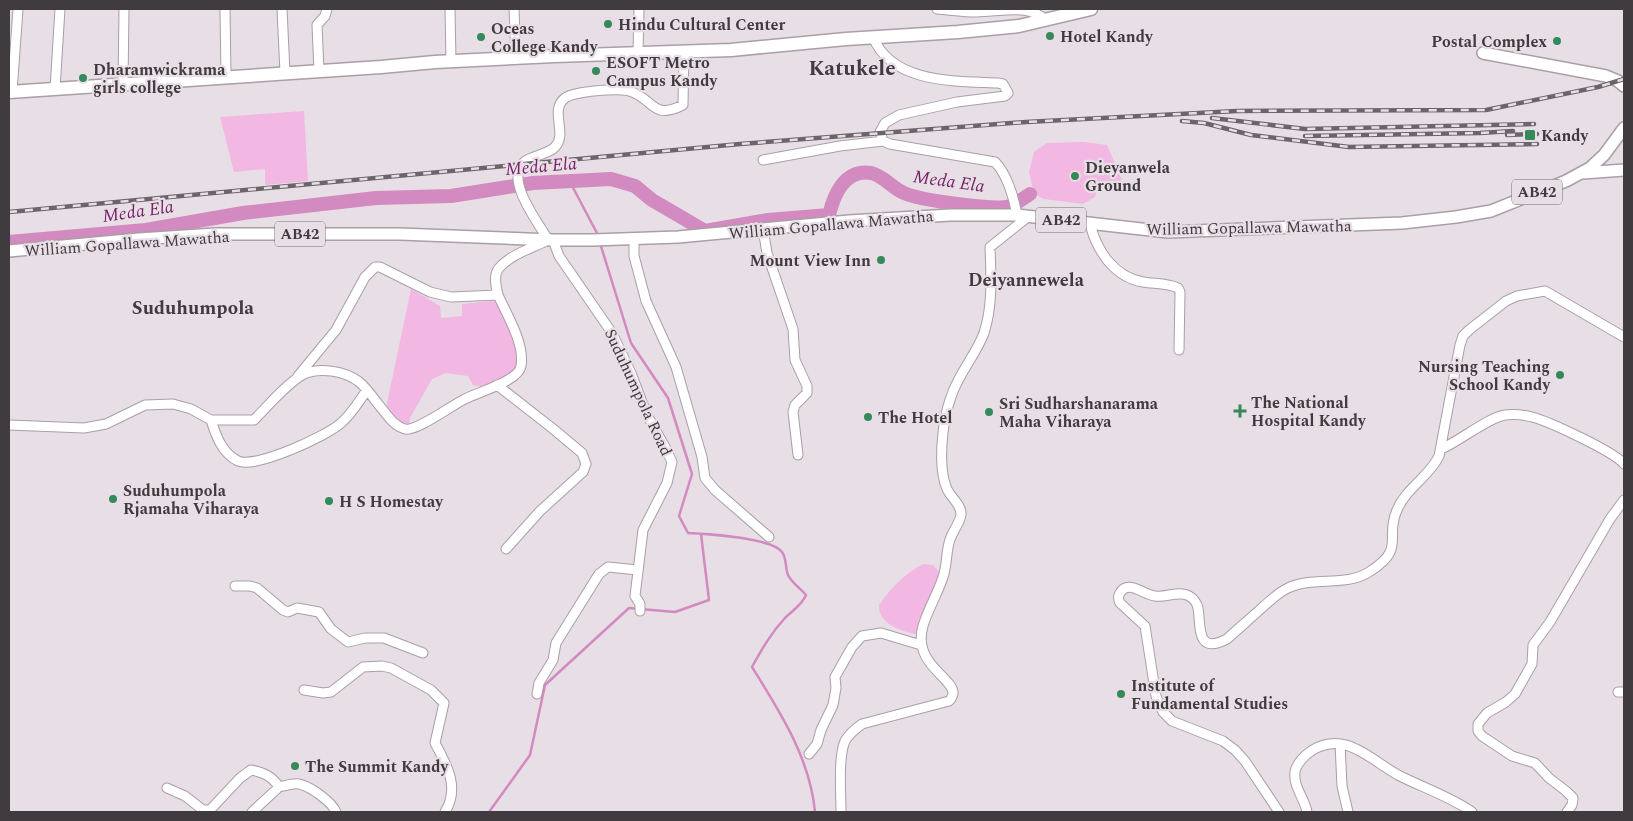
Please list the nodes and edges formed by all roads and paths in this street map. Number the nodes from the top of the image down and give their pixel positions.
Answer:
1 (18, 9) edge
2 (60, 9) edge
3 (124, 9) edge
4 (224, 9) edge
5 (282, 9) edge
6 (327, 9) edge
7 (450, 9) edge
8 (514, 9) edge
9 (639, 9) edge
10 (937, 9) edge
11 (1091, 9) edge
12 (972, 10) edge
13 (1046, 20) junction
14 (873, 37) junction
15 (684, 51) junction
16 (638, 52) junction
17 (1483, 53) dead end
18 (516, 59) junction
19 (452, 62) junction
20 (318, 71) junction
21 (285, 73) junction
22 (226, 76) junction
23 (1622, 83) edge
24 (123, 84) junction
25 (55, 90) junction
26 (10, 92) edge
27 (1623, 130) edge
28 (883, 141) junction
29 (1604, 155) junction
30 (764, 160) dead end
31 (1620, 170) edge
32 (1583, 173) junction
33 (1015, 208) junction
34 (1029, 216) junction
35 (1090, 224) junction
36 (763, 229) junction
37 (633, 238) junction
38 (551, 240) junction
39 (9, 251) edge
40 (498, 295) junction
41 (1624, 338) edge
42 (1179, 350) dead end
43 (293, 383) junction
44 (497, 385) junction
45 (367, 390) junction
46 (210, 420) junction
47 (9, 425) edge
48 (1440, 449) junction
49 (798, 455) dead end
50 (1624, 464) edge
51 (1624, 500) edge
52 (769, 537) dead end
53 (506, 548) dead end
54 (638, 570) junction
55 (235, 586) dead end
56 (640, 609) dead end
57 (921, 645) junction
58 (423, 653) dead end
59 (304, 690) dead end
60 (537, 694) dead end
61 (1340, 744) junction
62 (809, 754) dead end
63 (279, 786) junction
64 (167, 788) dead end
65 (252, 812) edge
66 (336, 812) edge
67 (445, 812) edge
68 (841, 812) edge
69 (1279, 812) edge
70 (1307, 812) edge
71 (1348, 812) edge
72 (1472, 812) edge
73 (1567, 812) edge

1 - 26 street
2 - 25 street
3 - 24 street
4 - 22 street
5 - 21 street
6 - 20 street
7 - 19 street
8 - 18 street
9 - 16 street
10 - 12 street
11 - 13 highway
12 - 13 street
13 - 14 highway
14 - 15 highway
14 - 28 street
15 - 16 highway
15 - 38 street, Suduhumpola Road
16 - 18 highway
17 - 23 main road
18 - 19 highway
19 - 20 highway
20 - 21 highway
21 - 22 highway
22 - 24 highway
24 - 25 highway
25 - 26 highway
27 - 29 main road, William Gopallawa Mawatha / AB42
28 - 30 street
28 - 33 street
29 - 31 main road
29 - 32 main road, William Gopallawa Mawatha / AB42
31 - 32 main road
32 - 35 main road, William Gopallawa Mawatha / AB42
33 - 34 main road, William Gopallawa Mawatha / AB42
33 - 36 main road, William Gopallawa Mawatha / AB42
34 - 35 main road, William Gopallawa Mawatha / AB42
34 - 57 street
35 - 42 street
36 - 37 main road, William Gopallawa Mawatha / AB42
36 - 49 street
37 - 38 main road, William Gopallawa Mawatha / AB42
37 - 52 street
38 - 39 main road, William Gopallawa Mawatha / AB42
38 - 40 street
38 - 54 street, Suduhumpola Road
40 - 43 street
40 - 44 street
41 - 48 street
43 - 45 street
43 - 46 street
44 - 45 street
44 - 53 street
45 - 46 street
46 - 47 street
48 - 50 street
48 - 69 street
51 - 73 street
54 - 56 street, Suduhumpola Road
54 - 60 street
55 - 58 street
57 - 62 street
57 - 68 street
59 - 67 street
61 - 70 street
61 - 71 street
61 - 72 street
63 - 64 street
63 - 65 street
63 - 66 street

